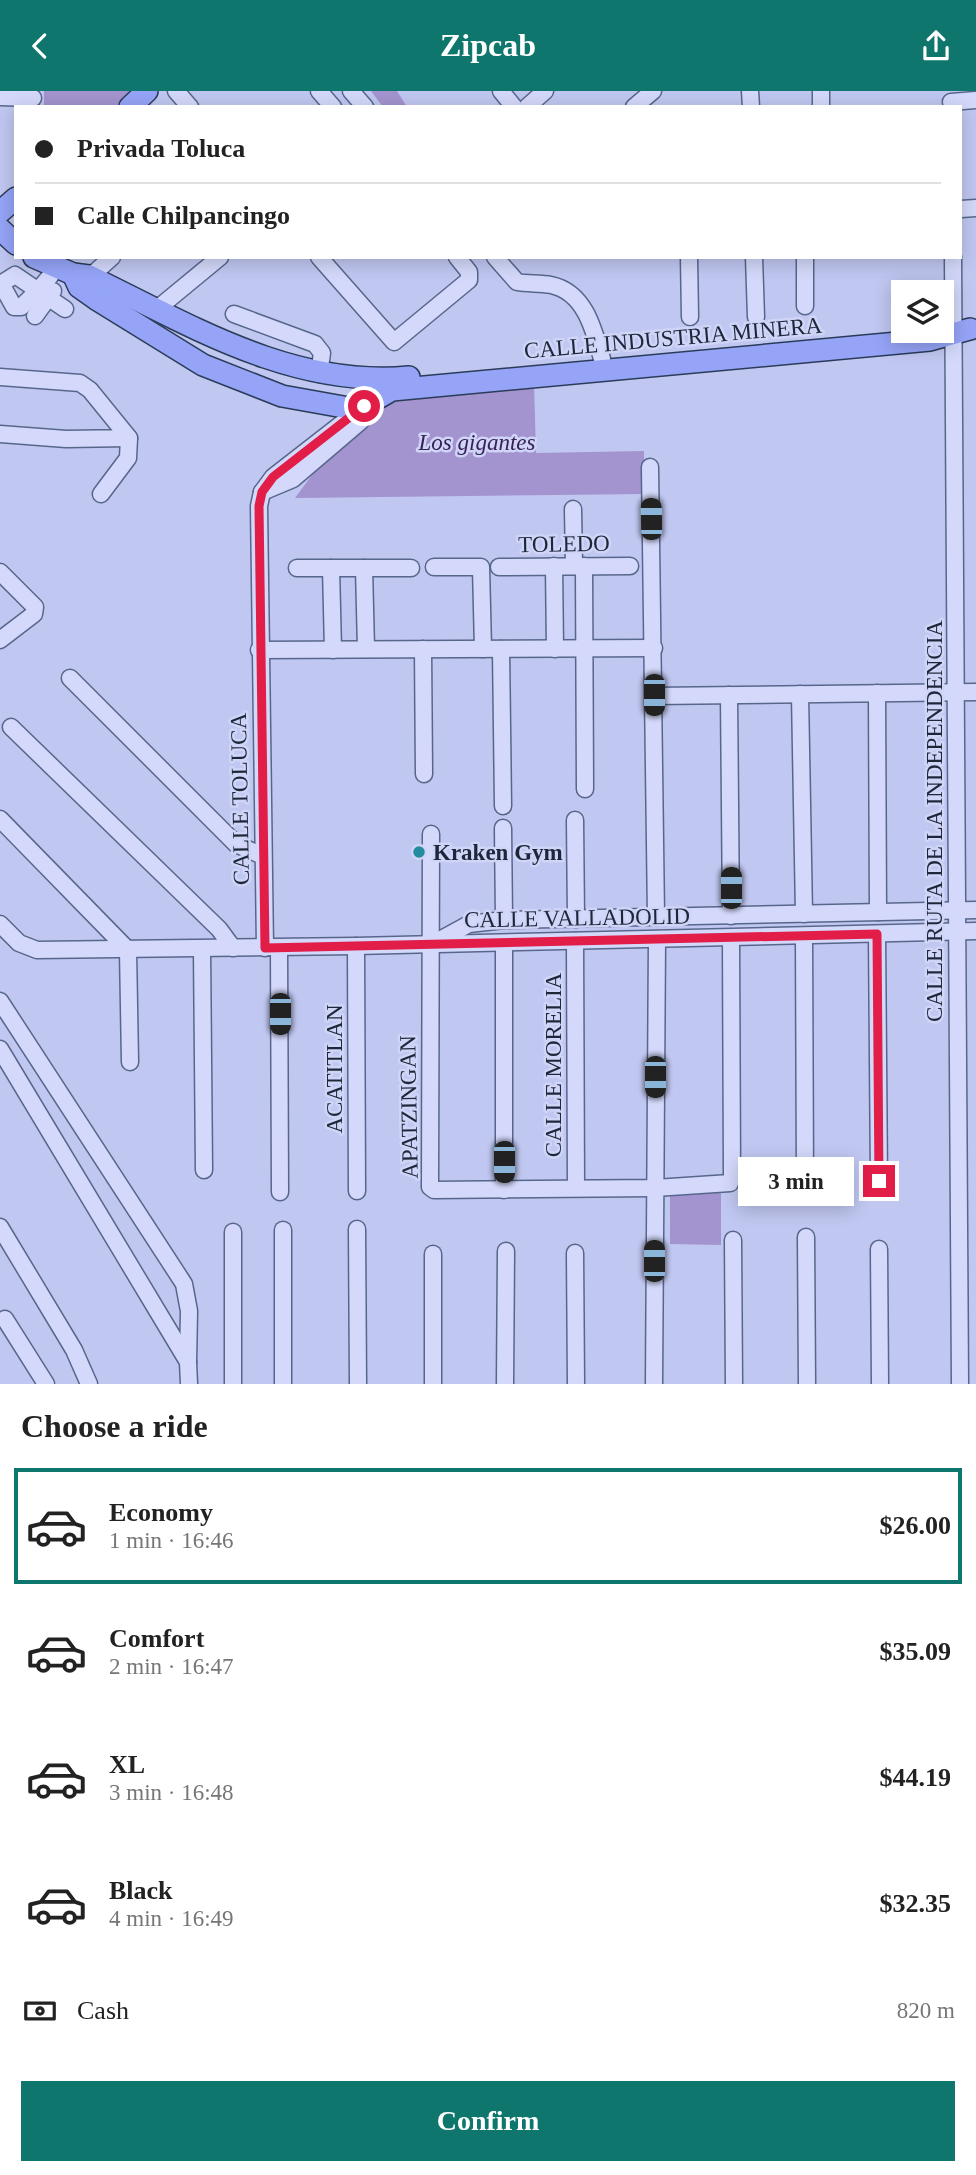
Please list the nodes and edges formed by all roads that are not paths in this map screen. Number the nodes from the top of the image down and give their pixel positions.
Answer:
1 (147, 91) edge
2 (176, 91) edge
3 (319, 91) edge
4 (351, 91) edge
5 (500, 91) edge
6 (545, 91) edge
7 (653, 91) edge
8 (0, 97) edge
9 (33, 98) edge
10 (951, 100) edge
11 (976, 100) edge
12 (132, 105) edge
13 (188, 105) edge
14 (330, 105) edge
15 (363, 105) edge
16 (512, 105) edge
17 (529, 105) edge
18 (636, 105) edge
19 (14, 200) edge
20 (0, 212) edge
21 (14, 213) edge
22 (0, 226) edge
23 (14, 242) edge
24 (38, 259) edge
25 (108, 259) edge
26 (218, 259) edge
27 (320, 259) edge
28 (459, 259) edge
29 (497, 259) edge
30 (689, 259) edge
31 (754, 259) edge
32 (805, 259) edge
33 (953, 259) edge
34 (73, 275) junction
35 (43, 295) junction
36 (805, 306) dead end
37 (65, 309) dead end
38 (157, 309) junction
39 (234, 314) dead end
40 (35, 316) dead end
41 (690, 317) dead end
42 (756, 317) dead end
43 (959, 330) edge
44 (891, 334) edge
45 (602, 359) junction
46 (319, 373) junction
47 (0, 377) edge
48 (377, 391) junction
49 (0, 434) edge
50 (129, 438) junction
51 (650, 467) dead end
52 (101, 495) dead end
53 (573, 509) dead end
54 (554, 566) junction
55 (579, 566) junction
56 (630, 566) dead end
57 (434, 567) dead end
58 (499, 567) dead end
59 (297, 568) dead end
60 (331, 568) junction
61 (364, 568) junction
62 (411, 568) dead end
63 (3, 579) edge
64 (0, 640) edge
65 (654, 648) junction
66 (366, 649) junction
67 (423, 649) junction
68 (483, 649) junction
69 (501, 649) junction
70 (555, 649) junction
71 (585, 649) junction
72 (259, 650) junction
73 (333, 650) junction
74 (70, 678) dead end
75 (956, 692) junction
76 (976, 692) edge
77 (877, 693) junction
78 (800, 694) junction
79 (654, 695) junction
80 (729, 695) junction
81 (11, 727) dead end
82 (425, 774) dead end
83 (585, 789) dead end
84 (503, 806) dead end
85 (0, 819) edge
86 (575, 820) dead end
87 (503, 828) dead end
88 (431, 834) dead end
89 (263, 856) junction
90 (957, 911) junction
91 (976, 911) edge
92 (878, 912) junction
93 (804, 914) junction
94 (731, 916) junction
95 (656, 917) junction
96 (576, 919) junction
97 (504, 921) junction
98 (0, 923) edge
99 (976, 931) edge
100 (957, 932) junction
101 (877, 934) junction
102 (804, 936) junction
103 (731, 938) junction
104 (657, 939) junction
105 (575, 941) junction
106 (504, 943) junction
107 (431, 944) junction
108 (356, 946) junction
109 (233, 948) junction
110 (272, 948) junction
111 (202, 949) junction
112 (128, 950) junction
113 (0, 1001) edge
114 (0, 1049) edge
115 (130, 1062) dead end
116 (204, 1170) dead end
117 (879, 1181) dead end
118 (805, 1184) dead end
119 (576, 1188) junction
120 (654, 1188) junction
121 (504, 1190) junction
122 (357, 1191) dead end
123 (280, 1192) dead end
124 (0, 1227) edge
125 (357, 1229) dead end
126 (283, 1230) dead end
127 (233, 1232) dead end
128 (806, 1237) dead end
129 (733, 1240) dead end
130 (879, 1249) dead end
131 (506, 1251) dead end
132 (575, 1253) dead end
133 (433, 1254) dead end
134 (5, 1319) dead end
135 (188, 1362) junction
136 (46, 1384) edge
137 (89, 1384) edge
138 (189, 1384) edge
139 (233, 1384) edge
140 (283, 1384) edge
141 (358, 1384) edge
142 (433, 1384) edge
143 (505, 1384) edge
144 (576, 1384) edge
145 (654, 1384) edge
146 (734, 1384) edge
147 (807, 1384) edge
148 (880, 1384) edge
149 (960, 1384) edge

1 - 12 main road
2 - 13 street
3 - 14 street
4 - 15 street
5 - 16 street
6 - 17 street
7 - 18 street
8 - 9 street
10 - 11 street
19 - 20 main road
21 - 22 main road
22 - 23 main road
24 - 34 main road
25 - 34 street
26 - 38 street
27 - 28 street
29 - 45 street
30 - 41 street
31 - 42 street
32 - 36 street
33 - 43 street, CALLE RUTA DE LA INDEPENDENCIA
34 - 35 street
34 - 38 main road
34 - 48 main road
35 - 37 street
35 - 40 street
38 - 46 main road
39 - 46 street
43 - 48 main road, CALLE INDUSTRIA MINERA
43 - 75 street, CALLE RUTA DE LA INDEPENDENCIA
44 - 45 main road, CALLE INDUSTRIA MINERA
45 - 48 main road, CALLE INDUSTRIA MINERA
46 - 48 main road
47 - 50 street
48 - 72 street, CALLE TOLUCA
49 - 50 street
50 - 52 street
51 - 65 street
53 - 55 street
54 - 55 street, TOLEDO
54 - 58 street, TOLEDO
54 - 70 street
55 - 56 street, TOLEDO
55 - 71 street
57 - 68 street
59 - 60 street
60 - 61 street
60 - 73 street
61 - 62 street
61 - 66 street
63 - 64 street
65 - 71 street
65 - 79 street
66 - 67 street
66 - 73 street
67 - 68 street
67 - 82 street
68 - 69 street
69 - 70 street
69 - 84 street
70 - 71 street
71 - 83 street
72 - 73 street
72 - 89 street, CALLE TOLUCA
74 - 89 street
75 - 76 street
75 - 77 street
75 - 90 street, CALLE RUTA DE LA INDEPENDENCIA
77 - 78 street
77 - 92 street
78 - 80 street
78 - 93 street
79 - 80 street
79 - 95 street
80 - 94 street
81 - 109 street
85 - 112 street
86 - 96 street
87 - 97 street
88 - 107 street
89 - 110 street, CALLE TOLUCA
90 - 91 street, CALLE VALLADOLID
90 - 92 street, CALLE VALLADOLID
90 - 100 street, CALLE RUTA DE LA INDEPENDENCIA
92 - 93 street, CALLE VALLADOLID
93 - 94 street, CALLE VALLADOLID
94 - 95 street, CALLE VALLADOLID
95 - 96 street, CALLE VALLADOLID
96 - 97 street, CALLE VALLADOLID
97 - 107 street, CALLE VALLADOLID
98 - 112 street, CALLE VALLADOLID
99 - 100 street, CALLE VALLADOLID
100 - 101 street, CALLE VALLADOLID
100 - 149 street, CALLE RUTA DE LA INDEPENDENCIA
101 - 102 street, CALLE VALLADOLID
101 - 117 street
102 - 103 street, CALLE VALLADOLID
102 - 118 street
103 - 104 street, CALLE VALLADOLID
103 - 120 street, APATZINGAN
104 - 105 street, CALLE VALLADOLID
104 - 120 street
105 - 106 street, CALLE VALLADOLID
105 - 119 street, CALLE MORELIA
106 - 107 street, CALLE VALLADOLID
106 - 121 street
107 - 108 street, CALLE VALLADOLID
107 - 121 street, APATZINGAN
108 - 110 street, CALLE VALLADOLID
108 - 122 street, ACATITLAN
109 - 110 street, CALLE VALLADOLID
109 - 111 street, CALLE VALLADOLID
110 - 123 street, CALLE TOLUCA
111 - 112 street, CALLE VALLADOLID
111 - 116 street
112 - 115 street
113 - 135 street
114 - 135 street
119 - 120 street, APATZINGAN
119 - 121 street, APATZINGAN
120 - 145 street
124 - 137 street
125 - 141 street
126 - 140 street
127 - 139 street
128 - 147 street
129 - 146 street
130 - 148 street
131 - 143 street
132 - 144 street
133 - 142 street
134 - 136 street
135 - 138 street

